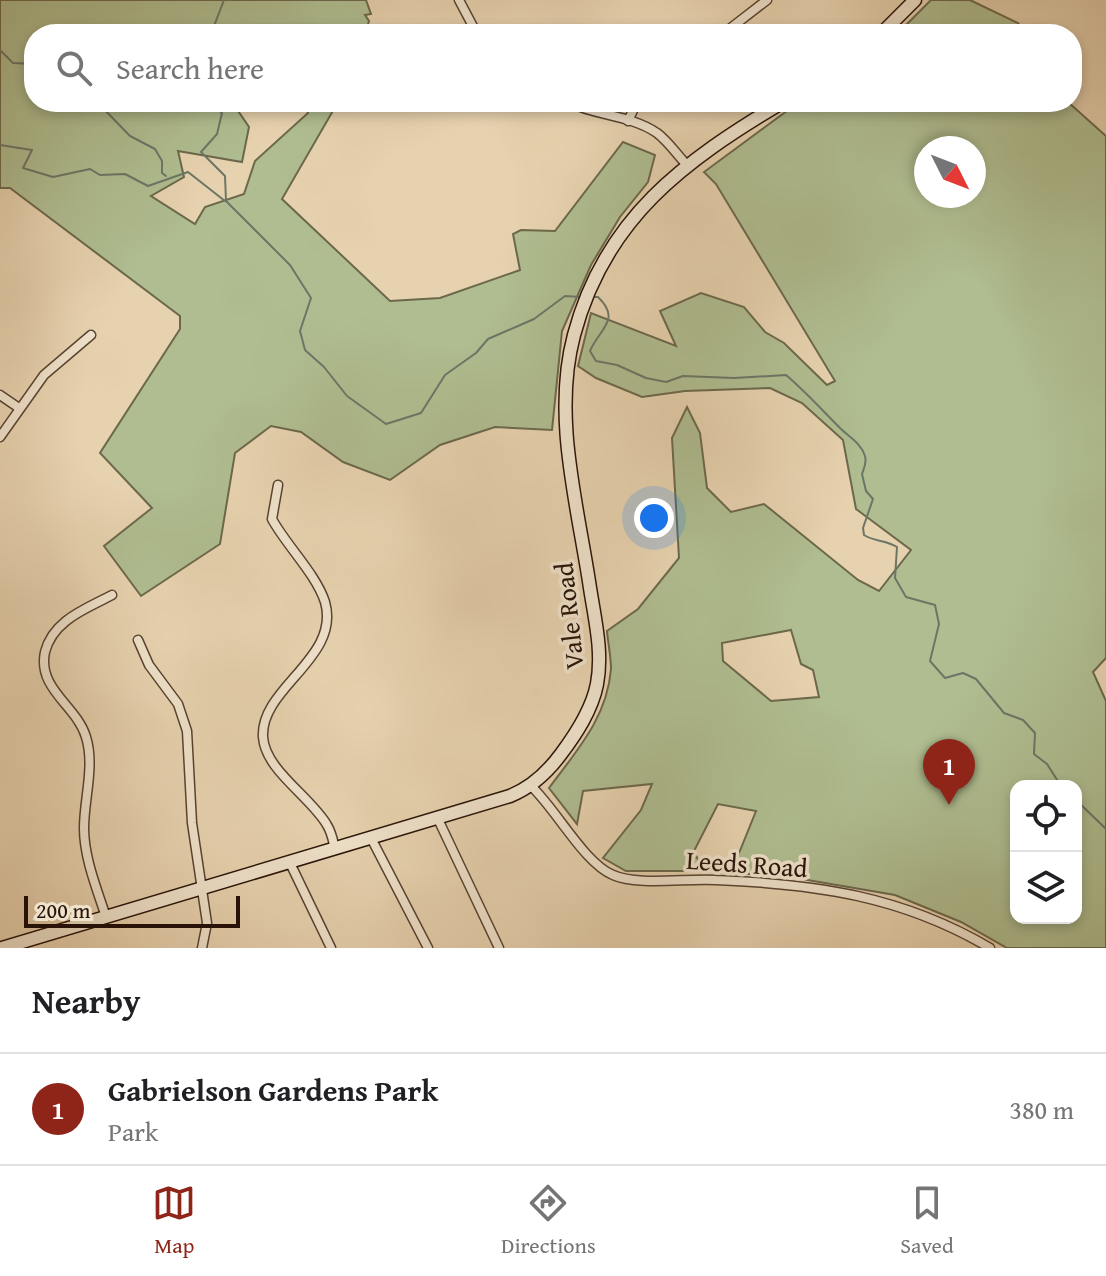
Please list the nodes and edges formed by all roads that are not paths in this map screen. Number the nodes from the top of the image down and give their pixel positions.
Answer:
1 (459, 0) edge
2 (767, 0) edge
3 (915, 0) edge
4 (472, 24) edge
5 (736, 24) edge
6 (891, 24) edge
7 (592, 112) edge
8 (632, 112) edge
9 (768, 112) edge
10 (628, 121) junction
11 (688, 166) junction
12 (91, 335) dead end
13 (0, 395) edge
14 (19, 408) junction
15 (0, 437) edge
16 (278, 485) dead end
17 (112, 595) dead end
18 (138, 640) dead end
19 (531, 786) junction
20 (437, 817) junction
21 (371, 838) junction
22 (335, 849) junction
23 (290, 863) junction
24 (201, 890) junction
25 (106, 917) junction
26 (2, 948) edge
27 (202, 948) edge
28 (331, 948) edge
29 (428, 948) edge
30 (499, 948) edge
31 (990, 948) edge

1 - 4 street
2 - 5 street
3 - 6 main road
7 - 10 street
8 - 10 street
9 - 11 main road, Vale Road
10 - 11 street
11 - 19 main road, Vale Road
12 - 14 street
13 - 14 street
14 - 15 street
16 - 22 street
17 - 25 street
18 - 24 street
19 - 20 main road, Vale Road
19 - 31 street, Leeds Road
20 - 21 main road, Vale Road
20 - 30 street
21 - 22 main road, Vale Road
21 - 29 street
22 - 23 main road, Vale Road
23 - 24 main road, Vale Road
23 - 28 street
24 - 25 main road, Vale Road
24 - 27 street
25 - 26 main road, Vale Road

